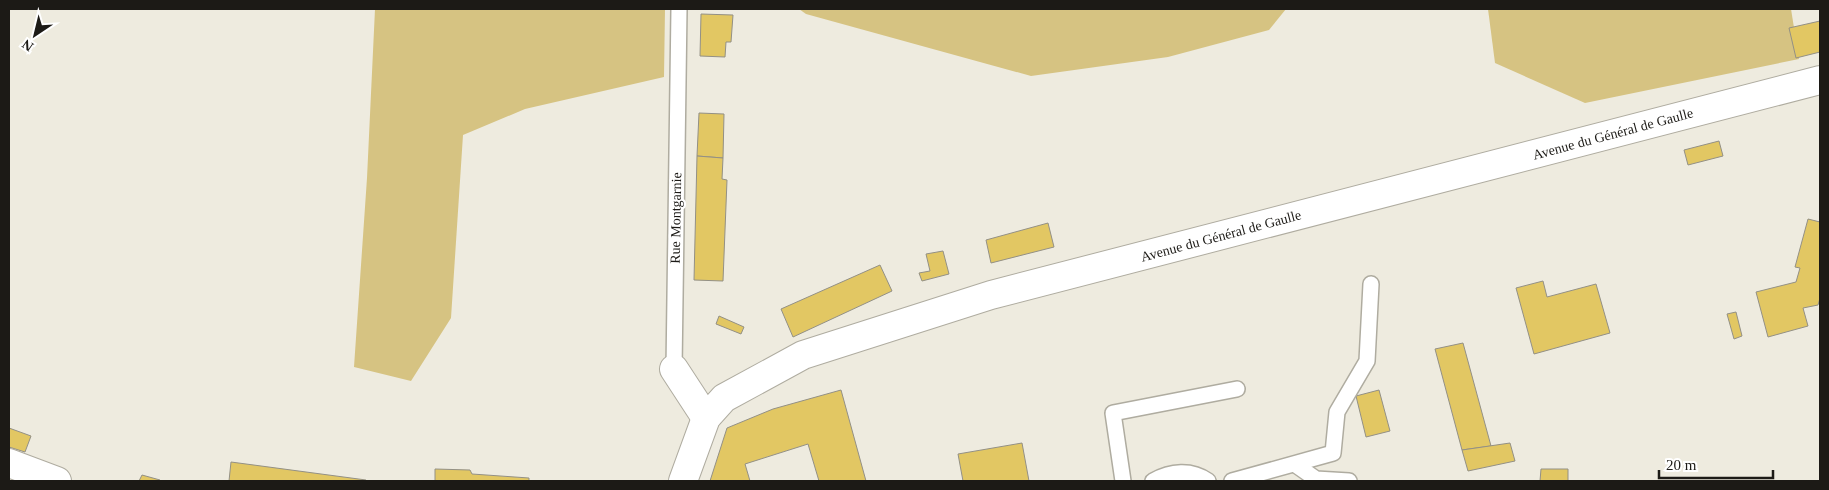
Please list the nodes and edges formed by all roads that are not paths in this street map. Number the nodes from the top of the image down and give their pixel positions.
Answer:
1 (679, 9) edge
2 (1820, 80) edge
3 (1371, 284) dead end
4 (674, 369) joint
5 (1237, 389) dead end
6 (706, 418) junction
7 (9, 463) edge
8 (1296, 465) junction
9 (57, 481) edge
10 (683, 481) edge
11 (1123, 481) edge
12 (1153, 481) edge
13 (1208, 481) edge
14 (1232, 481) edge
15 (1349, 481) edge

1 - 4 lane, Rue Montgarnie
2 - 6 street, Avenue du Général de Gaulle
3 - 8 lane
4 - 6 street, Rue Montgarnie
5 - 11 lane
6 - 10 street, Avenue du Général de Gaulle
7 - 9 street
8 - 14 lane
8 - 15 lane
12 - 13 lane

